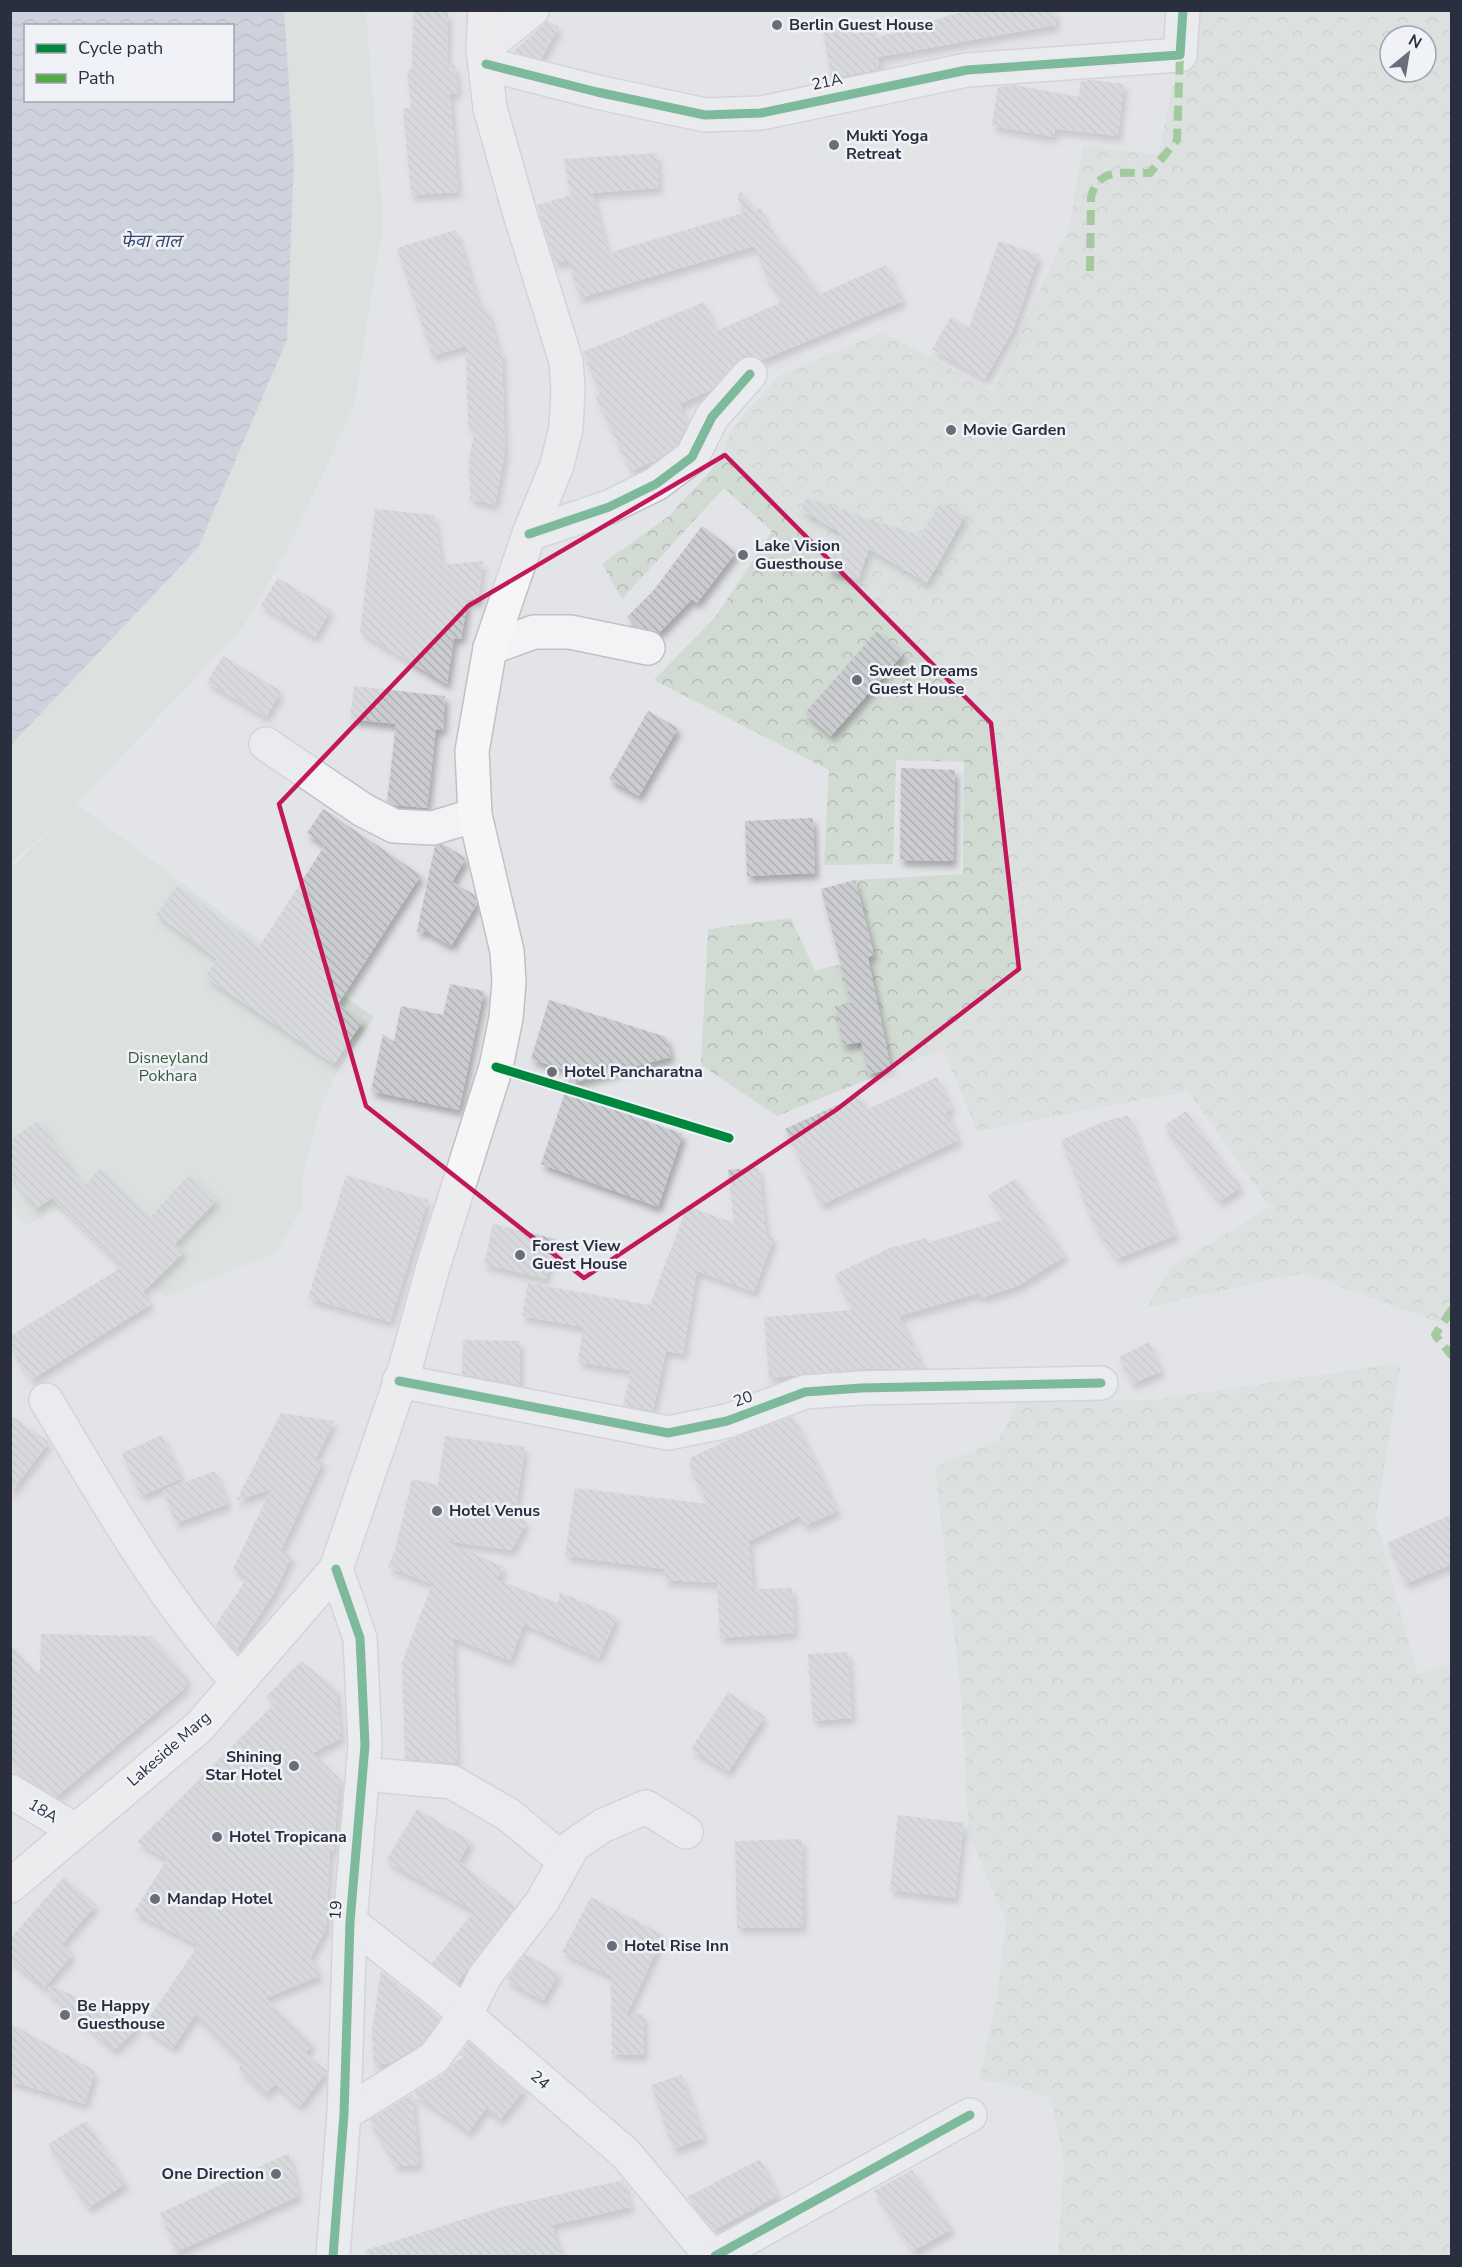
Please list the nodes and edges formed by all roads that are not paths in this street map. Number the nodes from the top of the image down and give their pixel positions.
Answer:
1 (485, 10) edge
2 (532, 10) edge
3 (1183, 10) edge
4 (484, 56) junction
5 (750, 374) dead end
6 (529, 534) junction
7 (490, 648) junction
8 (648, 648) dead end
9 (266, 744) dead end
10 (475, 814) junction
11 (399, 1381) junction
12 (1101, 1383) dead end
13 (46, 1400) dead end
14 (336, 1569) junction
15 (238, 1682) junction
16 (363, 1774) junction
17 (10, 1791) edge
18 (75, 1830) junction
19 (686, 1832) dead end
20 (564, 1861) junction
21 (10, 1886) edge
22 (350, 1922) junction
23 (465, 2016) junction
24 (344, 2114) junction
25 (970, 2115) dead end
26 (333, 2256) edge
27 (713, 2256) edge

1 - 4 main road
2 - 4 street
3 - 4 street, 21A / 21A
4 - 6 main road
5 - 6 street
6 - 7 main road
7 - 8 street
7 - 10 main road
9 - 10 street
10 - 11 main road
11 - 12 street, 20 / 20
11 - 14 main road
13 - 15 street
14 - 15 main road, Lakeside Marg
14 - 16 street, 19
15 - 18 main road, Lakeside Marg
16 - 20 street
16 - 22 street, 19
17 - 18 street, 18A
18 - 21 main road, Lakeside Marg
19 - 20 street
20 - 23 street
22 - 23 street, 24 / 24
22 - 24 street, 19
23 - 24 street
23 - 27 street, 24 / 24
24 - 26 street, 19
25 - 27 street

